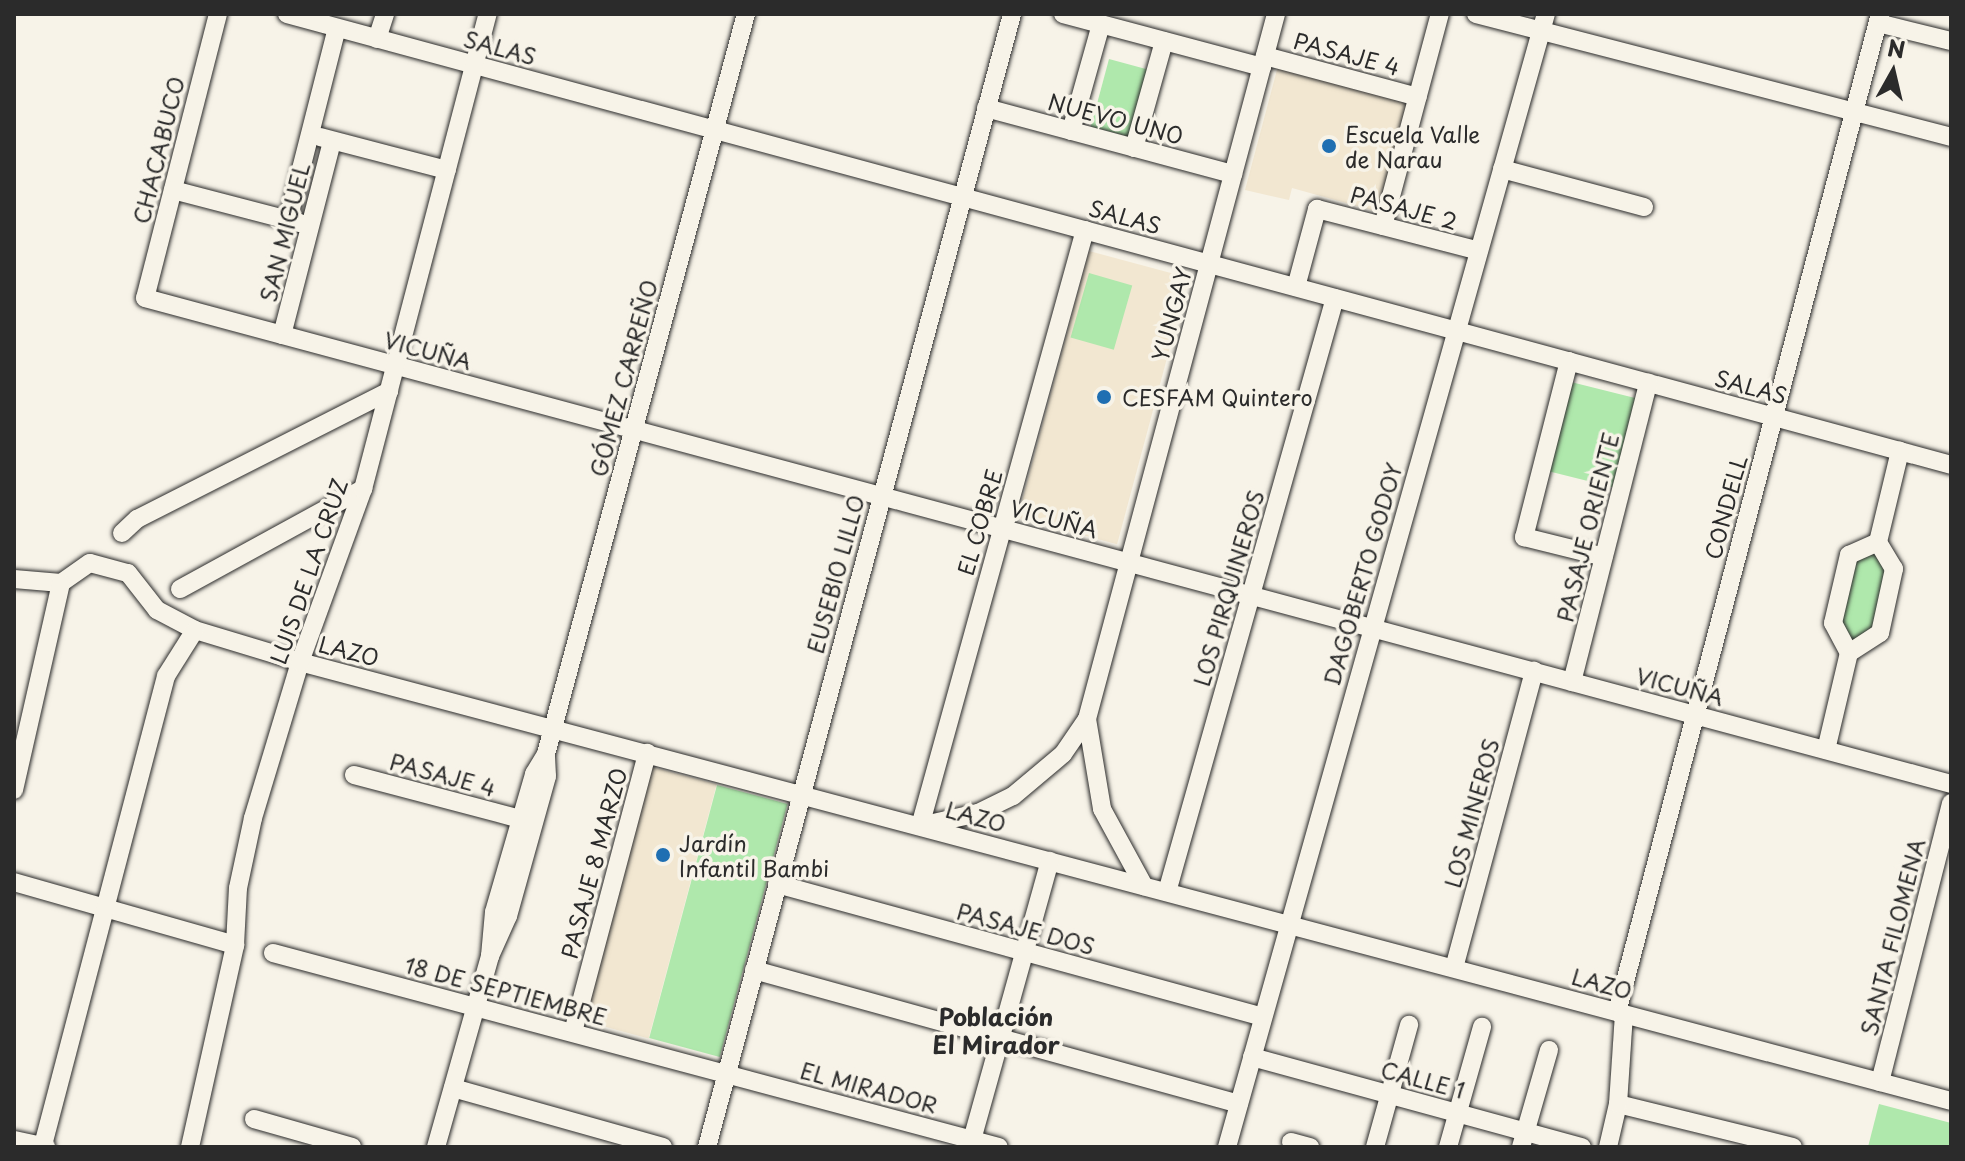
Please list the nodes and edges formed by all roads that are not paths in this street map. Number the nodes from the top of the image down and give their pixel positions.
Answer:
1 (218, 14) edge
2 (287, 14) edge
3 (385, 14) edge
4 (488, 14) edge
5 (746, 14) edge
6 (1012, 14) edge
7 (1063, 14) edge
8 (1276, 14) edge
9 (1440, 14) edge
10 (1476, 14) edge
11 (1879, 18) edge
12 (1543, 22) edge
13 (1101, 24) junction
14 (337, 28) junction
15 (377, 39) junction
16 (1164, 41) junction
17 (1951, 41) edge
18 (1263, 62) junction
19 (475, 65) junction
20 (1418, 97) junction
21 (986, 108) junction
22 (1854, 112) junction
23 (714, 130) junction
24 (1071, 131) junction
25 (310, 135) junction
26 (1951, 137) edge
27 (332, 141) junction
28 (1134, 148) junction
29 (1502, 169) junction
30 (447, 170) junction
31 (1233, 174) junction
32 (173, 190) junction
33 (962, 197) junction
34 (1644, 207) dead end
35 (288, 220) junction
36 (311, 225) junction
37 (1383, 226) junction
38 (1085, 230) junction
39 (1479, 251) junction
40 (1209, 264) junction
41 (1296, 287) junction
42 (145, 298) joint
43 (1335, 298) junction
44 (1456, 331) junction
45 (282, 335) junction
46 (1569, 361) junction
47 (395, 366) junction
48 (1648, 383) junction
49 (389, 391) junction
50 (1774, 417) junction
51 (634, 430) junction
52 (1900, 451) junction
53 (1951, 465) edge
54 (363, 489) junction
55 (881, 497) junction
56 (1002, 529) junction
57 (122, 533) dead end
58 (1878, 542) junction
59 (1604, 557) junction
60 (1129, 563) junction
61 (14, 579) edge
62 (61, 583) junction
63 (180, 589) dead end
64 (1251, 596) junction
65 (1372, 628) junction
66 (195, 630) junction
67 (1849, 653) junction
68 (300, 662) junction
69 (1534, 671) junction
70 (1572, 682) junction
71 (1695, 715) junction
72 (1087, 719) junction
73 (553, 728) junction
74 (1826, 750) junction
75 (647, 753) junction
76 (546, 754) junction
77 (354, 775) dead end
78 (1951, 784) edge
79 (14, 790) edge
80 (801, 794) junction
81 (1951, 803) edge
82 (520, 819) junction
83 (920, 826) junction
84 (1050, 861) junction
85 (14, 882) edge
86 (777, 884) junction
87 (1144, 886) junction
88 (1167, 892) junction
89 (104, 908) junction
90 (1288, 924) junction
91 (235, 945) junction
92 (1025, 952) junction
93 (273, 953) dead end
94 (490, 956) junction
95 (1454, 968) junction
96 (754, 970) junction
97 (476, 1006) junction
98 (1620, 1013) junction
99 (1263, 1017) junction
100 (1409, 1025) dead end
101 (1482, 1027) dead end
102 (573, 1032) junction
103 (1001, 1038) junction
104 (1549, 1050) dead end
105 (1252, 1057) junction
106 (726, 1074) junction
107 (1880, 1082) junction
108 (453, 1088) junction
109 (1390, 1094) junction
110 (1951, 1101) edge
111 (1239, 1104) junction
112 (1618, 1104) junction
113 (1458, 1113) junction
114 (254, 1119) dead end
115 (1523, 1139) edge
116 (14, 1140) edge
117 (1291, 1142) dead end
118 (971, 1143) edge
119 (45, 1146) edge
120 (190, 1147) edge
121 (352, 1147) edge
122 (436, 1147) edge
123 (663, 1147) edge
124 (707, 1147) edge
125 (999, 1147) edge
126 (1227, 1147) edge
127 (1310, 1147) edge
128 (1375, 1147) edge
129 (1448, 1147) edge
130 (1582, 1147) edge
131 (1608, 1147) edge
132 (1793, 1147) edge

1 - 32 street, CHACABUCO
2 - 14 street, SALAS
3 - 15 street
4 - 19 street, LUIS DE LA CRUZ
5 - 23 street, GÓMEZ CARREÑO
6 - 21 street, EUSEBIO LILLO
7 - 13 street, PASAJE 4
8 - 18 street, YUNGAY
9 - 20 street
10 - 12 street
11 - 17 street
11 - 22 street, CONDELL
12 - 22 street
12 - 29 street, DAGOBERTO GODOY
13 - 16 street, PASAJE 4
13 - 24 street
14 - 15 street, SALAS
14 - 25 street, SAN MIGUEL
15 - 19 street, SALAS
16 - 18 street, PASAJE 4
16 - 28 street
18 - 20 street, PASAJE 4
18 - 31 street, YUNGAY
19 - 23 street, SALAS
19 - 30 street, LUIS DE LA CRUZ
20 - 37 street
21 - 24 street, NUEVO UNO
21 - 33 street, EUSEBIO LILLO
22 - 26 street
22 - 50 street, CONDELL
23 - 33 street, SALAS
23 - 51 street, GÓMEZ CARREÑO
24 - 28 street, NUEVO UNO
25 - 27 street
25 - 35 street, SAN MIGUEL
27 - 30 street
27 - 36 street, SAN MIGUEL
28 - 31 street, NUEVO UNO
29 - 34 street
29 - 39 street, DAGOBERTO GODOY
30 - 47 street, LUIS DE LA CRUZ
31 - 40 street, YUNGAY
32 - 35 street
32 - 42 street, CHACABUCO
33 - 38 street, SALAS
33 - 55 street, EUSEBIO LILLO
35 - 36 street
36 - 45 street, SAN MIGUEL
37 - 39 street, PASAJE 2
37 - 41 street, PASAJE 2
38 - 40 street, SALAS
38 - 56 street, EL COBRE
39 - 44 street, DAGOBERTO GODOY
40 - 41 street, SALAS
40 - 60 street, YUNGAY
41 - 43 street, SALAS
42 - 45 street, VICUÑA
43 - 44 street, SALAS
43 - 64 street, LOS PIRQUINEROS
44 - 46 street, SALAS
44 - 65 street, DAGOBERTO GODOY
45 - 47 street, VICUÑA
46 - 48 street, SALAS
46 - 59 street
47 - 49 street, LUIS DE LA CRUZ
47 - 51 street, VICUÑA
48 - 50 street, SALAS
48 - 59 street, PASAJE ORIENTE
49 - 54 street, LUIS DE LA CRUZ
49 - 57 street
50 - 52 street, SALAS
50 - 71 street, CONDELL
51 - 55 street, VICUÑA
51 - 73 street, GÓMEZ CARREÑO
52 - 53 street, SALAS
52 - 58 street
54 - 63 street
54 - 68 street, LUIS DE LA CRUZ
55 - 56 street, VICUÑA
55 - 80 street, EUSEBIO LILLO
56 - 60 street, VICUÑA
56 - 83 street, EL COBRE
58 - 67 street
58 - 67 street
59 - 70 street, PASAJE ORIENTE
60 - 64 street, VICUÑA
60 - 72 street, YUNGAY
61 - 62 street
62 - 66 street, LAZO
62 - 79 street
64 - 65 street, VICUÑA
64 - 88 street, LOS PIRQUINEROS
65 - 69 street, VICUÑA
65 - 90 street, DAGOBERTO GODOY
66 - 68 street, LAZO
66 - 89 street
67 - 74 street
68 - 73 street, LAZO
68 - 91 street, LUIS DE LA CRUZ
69 - 70 street, VICUÑA
69 - 95 street, LOS MINEROS
70 - 71 street, VICUÑA
71 - 74 street, VICUÑA
71 - 98 street, CONDELL
72 - 83 street, YUNGAY
72 - 87 street, YUNGAY
73 - 75 street, LAZO
73 - 76 street, GÓMEZ CARREÑO
74 - 78 street, VICUÑA
75 - 80 street, LAZO
75 - 102 street, PASAJE 8 MARZO
76 - 82 street, GÓMEZ CARREÑO
76 - 94 street, GÓMEZ CARREÑO
77 - 82 street, PASAJE 4
80 - 83 street, LAZO
80 - 86 street, EUSEBIO LILLO
81 - 107 street, SANTA FILOMENA
82 - 94 street, GÓMEZ CARREÑO
83 - 84 street, LAZO
84 - 87 street, LAZO
84 - 92 street
85 - 89 street
86 - 92 street, PASAJE DOS
86 - 96 street, EUSEBIO LILLO
87 - 88 street, LAZO
88 - 90 street, LAZO
89 - 91 street
89 - 119 street
90 - 95 street, LAZO
90 - 99 street, DAGOBERTO GODOY
91 - 120 street, LUIS DE LA CRUZ
92 - 99 street, PASAJE DOS
92 - 103 street
93 - 97 street, 18 DE SEPTIEMBRE
94 - 97 street, GÓMEZ CARREÑO
95 - 98 street, LAZO
96 - 103 street
96 - 106 street, EUSEBIO LILLO
97 - 102 street, 18 DE SEPTIEMBRE
97 - 108 street, GÓMEZ CARREÑO
98 - 107 street, LAZO
98 - 112 street, CONDELL
99 - 105 street, DAGOBERTO GODOY
100 - 109 street
101 - 113 street
102 - 106 street, 18 DE SEPTIEMBRE
103 - 111 street
103 - 118 street
104 - 115 street
105 - 109 street, CALLE 1
105 - 111 street, DAGOBERTO GODOY
106 - 118 street, EL MIRADOR
106 - 124 street, EUSEBIO LILLO
107 - 110 street, LAZO
108 - 122 street, GÓMEZ CARREÑO
108 - 123 street
109 - 113 street, CALLE 1
109 - 128 street
111 - 126 street, DAGOBERTO GODOY
112 - 131 street, CONDELL
112 - 132 street
113 - 115 street, CALLE 1
113 - 129 street
114 - 121 street
115 - 130 street, CALLE 1
116 - 119 street
117 - 127 street
118 - 125 street, EL MIRADOR

